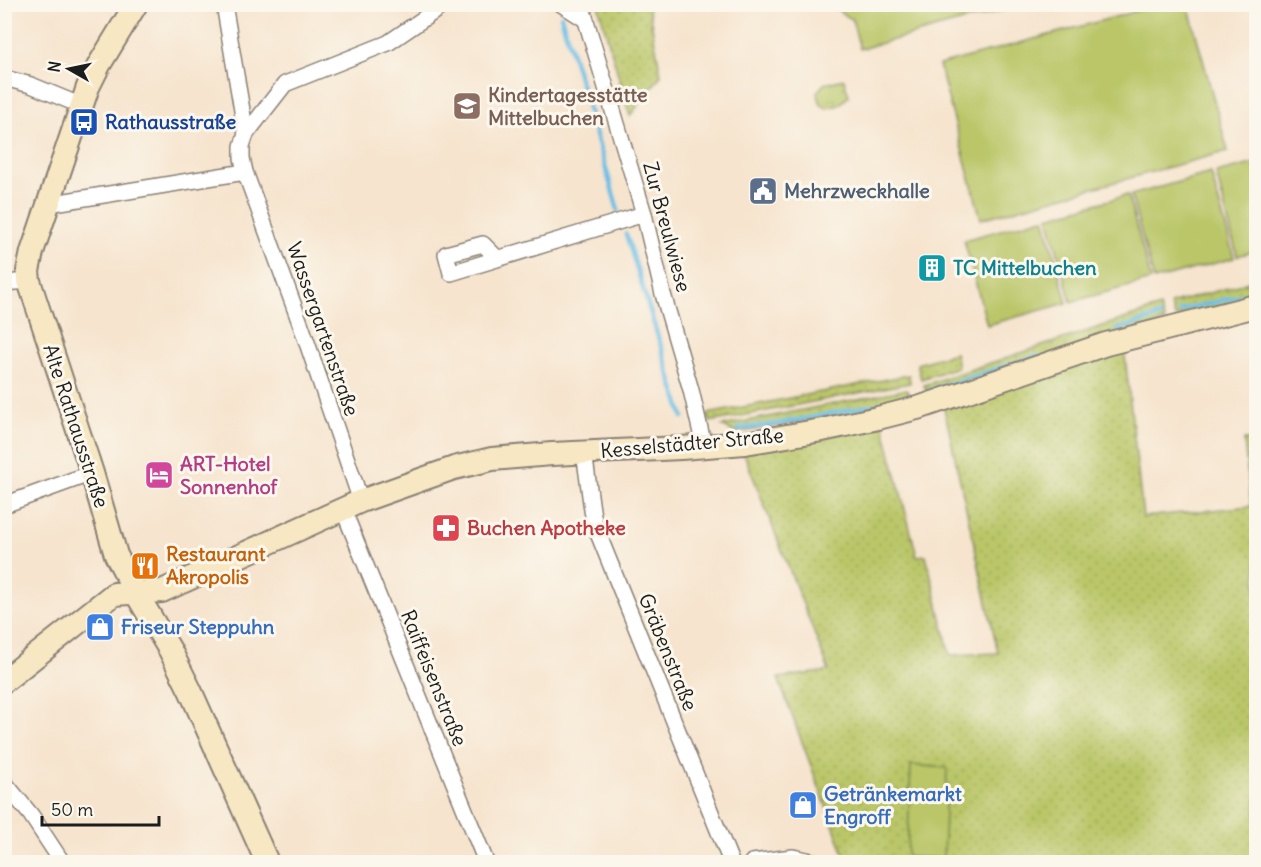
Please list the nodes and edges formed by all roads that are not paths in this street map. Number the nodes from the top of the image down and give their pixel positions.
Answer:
1 (136, 4) edge
2 (224, 4) edge
3 (445, 4) edge
4 (561, 4) edge
5 (581, 4) edge
6 (586, 20) junction
7 (4, 78) edge
8 (82, 106) junction
9 (246, 134) junction
10 (245, 172) junction
11 (48, 204) junction
12 (644, 214) junction
13 (497, 258) dead end
14 (29, 280) junction
15 (4, 283) edge
16 (1257, 306) edge
17 (704, 446) junction
18 (584, 453) junction
19 (92, 473) junction
20 (4, 505) edge
21 (352, 505) junction
22 (136, 593) junction
23 (4, 681) edge
24 (4, 782) edge
25 (62, 862) edge
26 (267, 862) edge
27 (486, 862) edge
28 (731, 862) edge
29 (752, 862) edge
30 (816, 862) edge

1 - 8 main road
2 - 9 street, Wassergartenstraße
3 - 9 street
4 - 6 street
5 - 6 street, Zur Breulwiese
6 - 12 street, Zur Breulwiese
7 - 8 street
8 - 11 main road
9 - 10 street, Wassergartenstraße
10 - 11 street
10 - 21 street, Wassergartenstraße
11 - 14 main road
12 - 13 street
12 - 17 street, Zur Breulwiese
14 - 15 street
14 - 19 main road, Alte Rathausstraße
16 - 17 main road, Kesselstädter Straße
17 - 18 main road, Kesselstädter Straße
18 - 21 main road, Kesselstädter Straße
18 - 28 street, Gräbenstraße
19 - 20 street
19 - 22 main road, Alte Rathausstraße
21 - 22 main road, Kesselstädter Straße
21 - 27 street, Raiffeisenstraße
22 - 23 main road, Kesselstädter Straße
22 - 26 main road, Alte Rathausstraße
24 - 25 street
29 - 30 street

